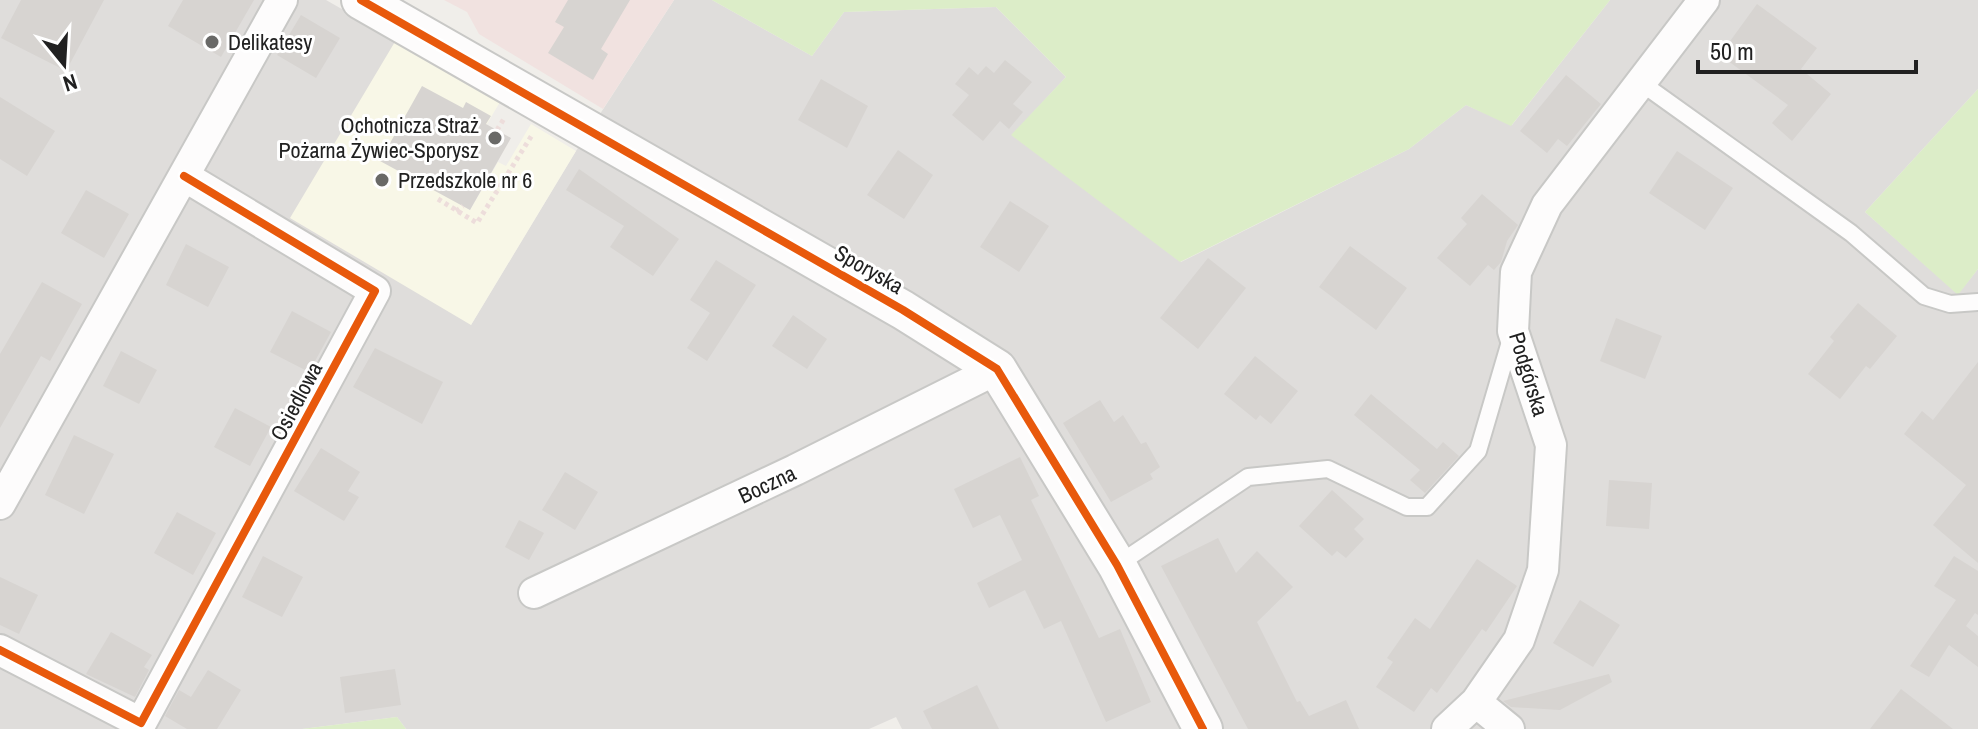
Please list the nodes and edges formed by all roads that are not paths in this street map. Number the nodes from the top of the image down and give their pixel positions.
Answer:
1 (282, 0) edge
2 (361, 0) edge
3 (1704, 0) edge
4 (1640, 82) junction
5 (184, 176) junction
6 (1978, 302) edge
7 (1513, 331) junction
8 (997, 369) junction
9 (0, 504) edge
10 (1117, 565) junction
11 (534, 593) dead end
12 (0, 650) edge
13 (1476, 702) junction
14 (1203, 729) edge
15 (1447, 729) edge
16 (1509, 729) edge

1 - 5 street
2 - 8 street, Sporyska
3 - 4 street, Podgórska
4 - 6 lane
4 - 7 street, Podgórska
5 - 9 street
5 - 12 street, Osiedlowa
7 - 10 lane
7 - 13 street, Podgórska
8 - 10 street, Sporyska
8 - 11 street, Boczna
10 - 14 street, Sporyska
13 - 15 street, Podgórska
13 - 16 street

